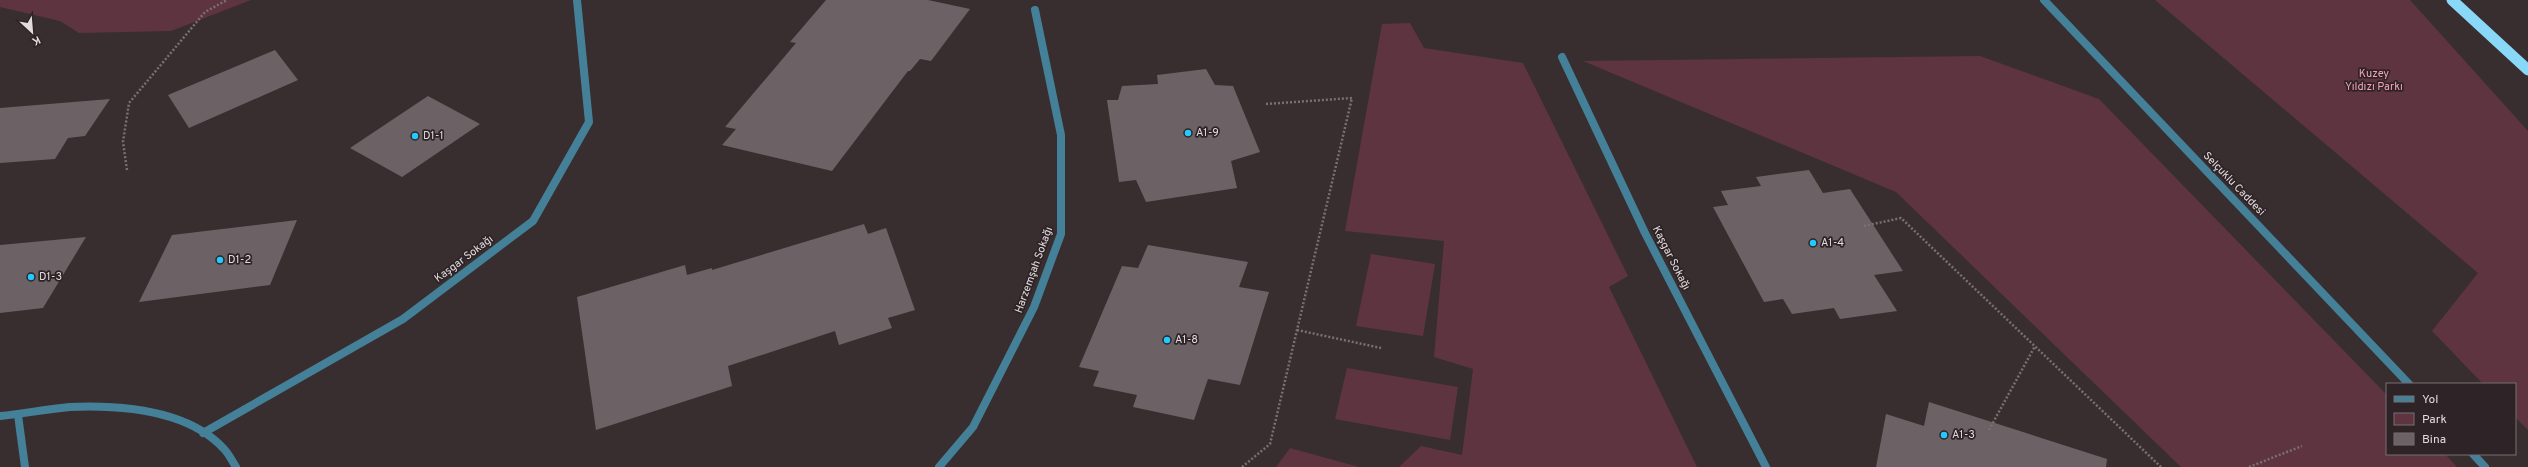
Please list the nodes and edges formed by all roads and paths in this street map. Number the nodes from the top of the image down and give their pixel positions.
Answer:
1 (227, 0) edge
2 (577, 0) edge
3 (2044, 0) edge
4 (2452, 0) edge
5 (1035, 10) dead end
6 (1562, 57) dead end
7 (2528, 70) edge
8 (1266, 104) dead end
9 (127, 170) dead end
10 (1864, 226) dead end
11 (1297, 330) junction
12 (2035, 346) junction
13 (1381, 348) dead end
14 (2408, 383) edge
15 (18, 415) junction
16 (0, 416) edge
17 (1989, 430) dead end
18 (203, 433) junction
19 (2302, 446) dead end
20 (2474, 455) edge
21 (25, 467) edge
22 (236, 467) edge
23 (939, 467) edge
24 (1242, 467) edge
25 (1766, 467) edge
26 (2161, 467) edge
27 (2250, 467) edge
28 (2485, 467) edge

1 - 9 path
2 - 18 street, Kaşgar Sokağı
3 - 14 street, Selçuklu Caddesi
4 - 7 highway
5 - 23 street, Harzemşah Sokağı
6 - 25 street, Kaşgar Sokağı
8 - 11 path
10 - 12 path
11 - 13 path
11 - 24 path
12 - 17 path
12 - 26 path
15 - 16 street
15 - 18 street
15 - 21 street
18 - 22 street
19 - 27 path
20 - 28 street

